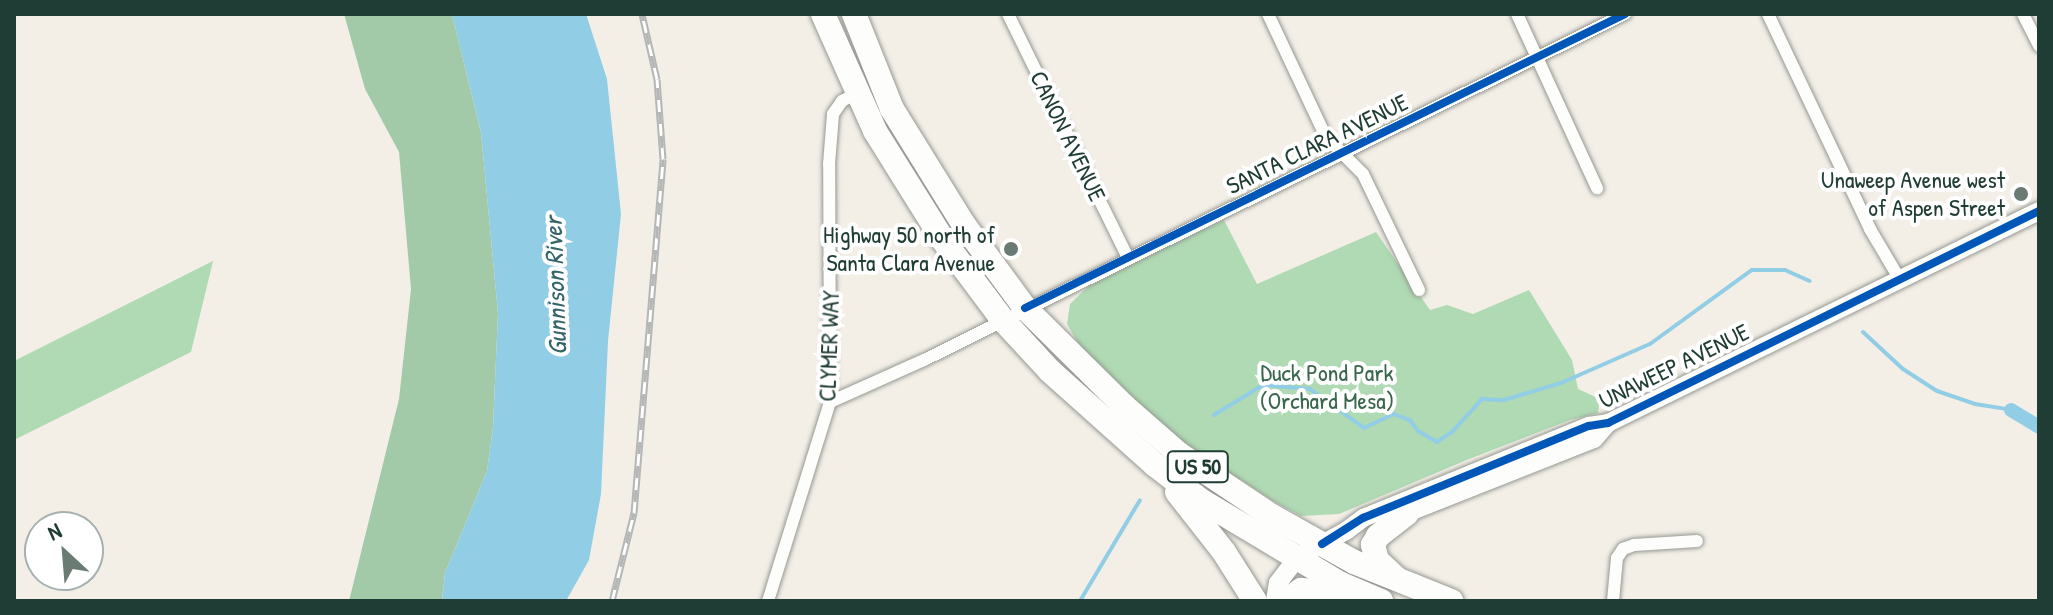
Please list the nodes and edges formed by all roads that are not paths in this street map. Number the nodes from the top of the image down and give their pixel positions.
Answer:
1 (823, 14) edge
2 (836, 14) edge
3 (854, 14) edge
4 (1008, 14) edge
5 (1268, 14) edge
6 (1517, 14) edge
7 (1625, 14) edge
8 (1768, 14) edge
9 (2023, 14) edge
10 (2039, 46) edge
11 (1538, 57) junction
12 (857, 93) junction
13 (892, 109) junction
14 (875, 131) junction
15 (1342, 153) junction
16 (1597, 188) dead end
17 (2039, 211) edge
18 (1128, 258) junction
19 (1899, 278) junction
20 (1419, 290) dead end
21 (1025, 308) junction
22 (1002, 319) junction
23 (830, 402) junction
24 (1608, 423) junction
25 (1155, 465) junction
26 (1407, 513) junction
27 (1346, 531) junction
28 (1697, 541) dead end
29 (1322, 544) junction
30 (1297, 558) junction
31 (1399, 581) junction
32 (1376, 599) edge
33 (768, 601) edge
34 (1255, 601) edge
35 (1275, 601) edge
36 (1286, 601) edge
37 (1451, 601) edge
38 (1613, 601) edge

1 - 12 highway, US 50
2 - 13 highway
3 - 13 highway, US 50
4 - 18 street, CANON AVENUE
5 - 15 street
6 - 11 street
7 - 11 street, SANTA CLARA AVENUE
8 - 19 street
9 - 10 street
11 - 15 street, SANTA CLARA AVENUE
11 - 16 street
12 - 14 highway, US 50
12 - 23 street, CLYMER WAY
13 - 21 highway, US 50
14 - 21 highway
14 - 22 highway, US 50
15 - 18 street, SANTA CLARA AVENUE
15 - 20 street
17 - 19 main road, UNAWEEP AVENUE
18 - 21 street, SANTA CLARA AVENUE
19 - 24 main road, UNAWEEP AVENUE
21 - 22 street, SANTA CLARA AVENUE
21 - 29 highway, US 50
22 - 23 street, SANTA CLARA AVENUE
22 - 25 highway, US 50
23 - 33 street, CLYMER WAY
24 - 26 main road, UNAWEEP AVENUE
24 - 27 main road, UNAWEEP AVENUE
25 - 30 highway, US 50
25 - 34 highway
26 - 27 main road, UNAWEEP AVENUE
26 - 31 highway
27 - 29 main road, UNAWEEP AVENUE
28 - 38 street
29 - 30 main road, UNAWEEP AVENUE
29 - 31 highway, US 50
30 - 32 highway, US 50
30 - 35 main road
31 - 37 highway, US 50
32 - 36 highway

